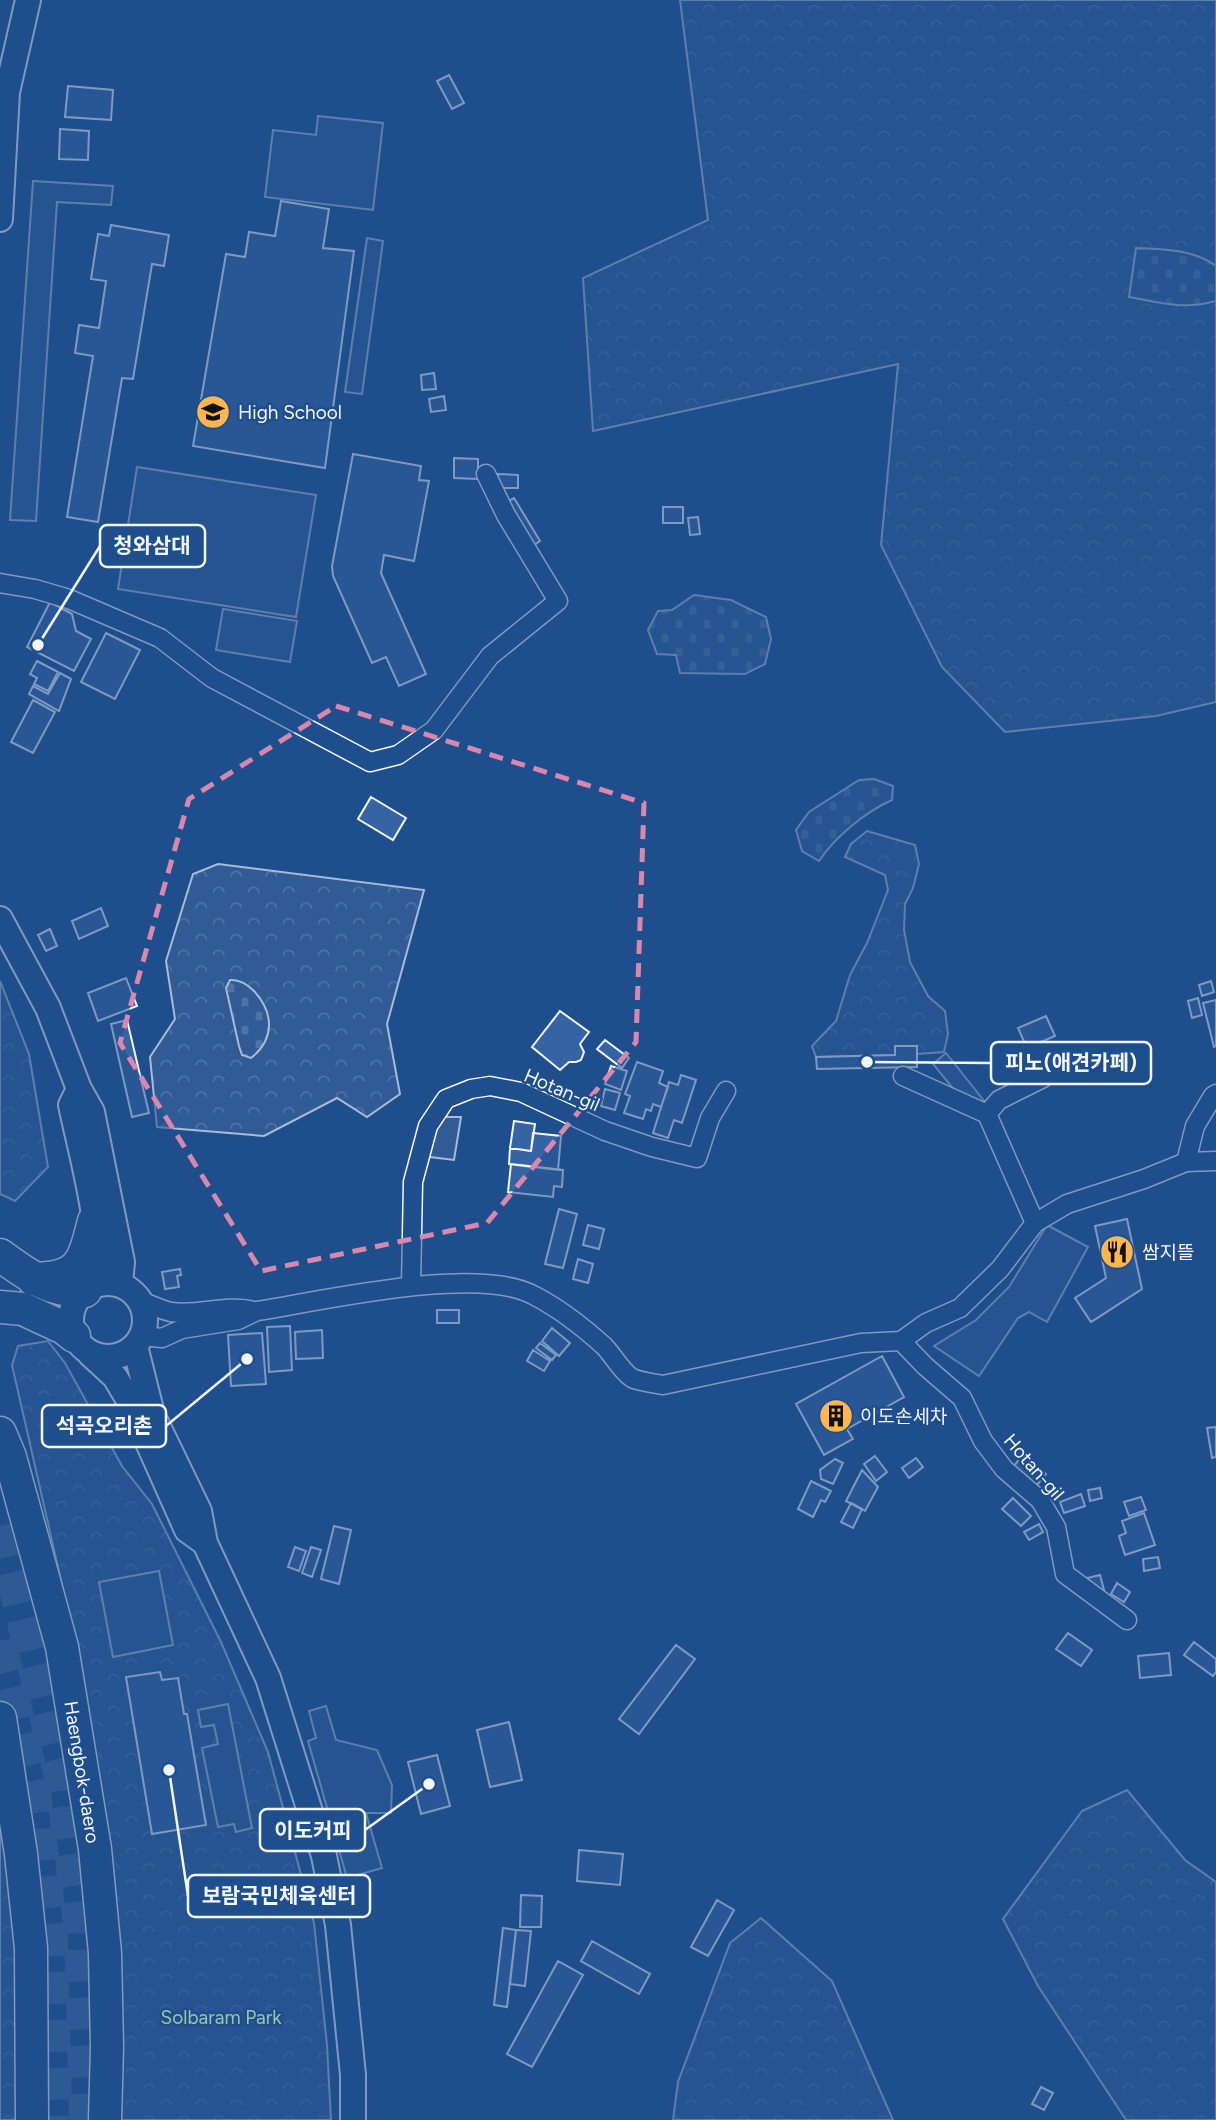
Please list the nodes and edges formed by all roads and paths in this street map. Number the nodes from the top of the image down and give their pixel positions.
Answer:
1 (28, 0) edge
2 (0, 219) edge
3 (486, 474) dead end
4 (0, 583) edge
5 (0, 919) edge
6 (903, 1076) dead end
7 (1043, 1078) dead end
8 (79, 1089) junction
9 (726, 1091) dead end
10 (1216, 1094) edge
11 (987, 1114) junction
12 (1216, 1161) edge
13 (1186, 1162) junction
14 (94, 1221) junction
15 (1035, 1223) junction
16 (0, 1255) edge
17 (33, 1279) junction
18 (120, 1285) junction
19 (411, 1286) junction
20 (85, 1291) junction
21 (139, 1300) junction
22 (0, 1307) edge
23 (257, 1311) junction
24 (40, 1317) junction
25 (0, 1324) edge
26 (139, 1341) junction
27 (901, 1341) junction
28 (82, 1345) junction
29 (3, 1447) edge
30 (205, 1543) junction
31 (1127, 1620) dead end
32 (0, 1718) edge
33 (32, 2120) edge
34 (105, 2120) edge
35 (354, 2120) edge

1 - 2 main road
3 - 4 street
5 - 8 main road
6 - 11 street
7 - 11 street
8 - 14 main road
8 - 18 main road
9 - 19 street, Hotan-gil
10 - 13 street
11 - 15 street
12 - 13 street
13 - 15 street
14 - 17 highway
14 - 20 main road
15 - 27 street
16 - 17 highway
17 - 20 highway
18 - 20 main road
18 - 21 main road
19 - 23 street
19 - 27 street
20 - 28 main road
21 - 23 street
21 - 26 main road
22 - 24 highway
23 - 26 street
24 - 25 highway
24 - 28 highway
26 - 28 main road
26 - 30 main road
27 - 31 street, Hotan-gil
28 - 30 main road
29 - 34 highway, Haengbok-daero
30 - 35 main road
32 - 33 highway

